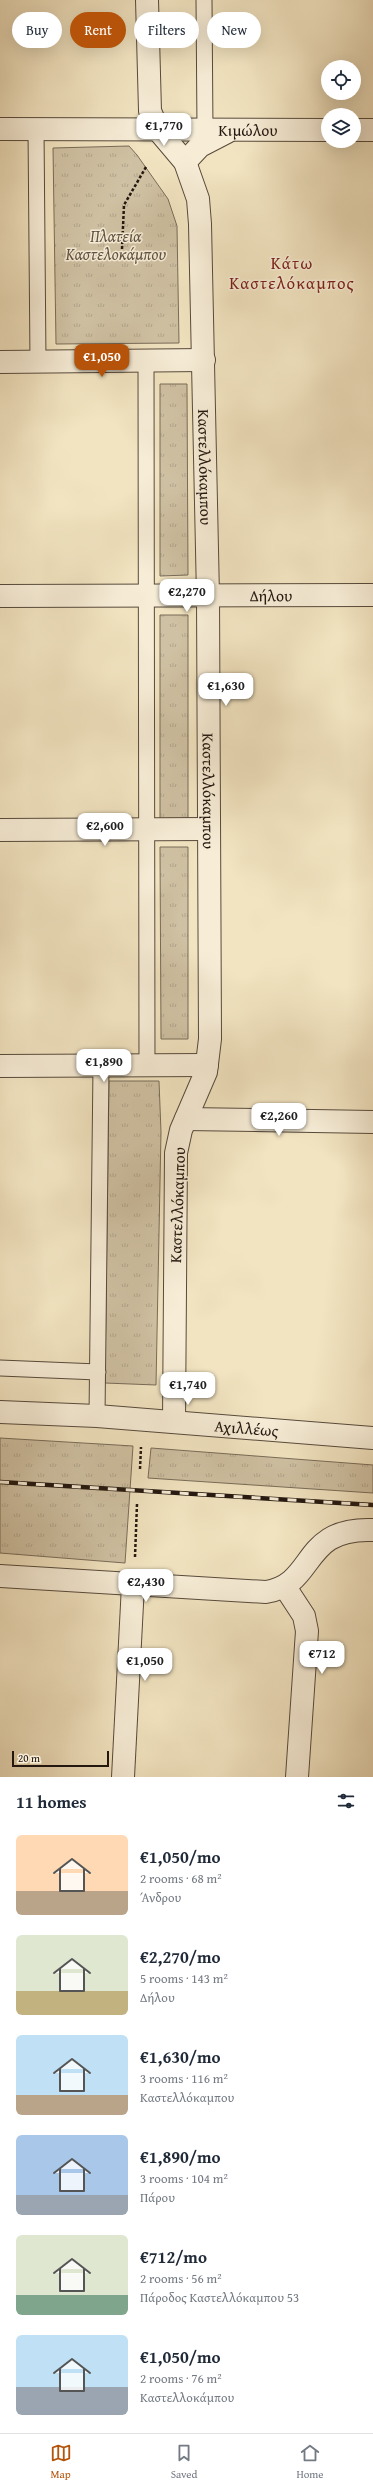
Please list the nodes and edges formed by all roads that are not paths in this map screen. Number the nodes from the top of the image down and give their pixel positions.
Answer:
1 (147, 0) edge
2 (204, 0) edge
3 (0, 129) edge
4 (36, 129) junction
5 (158, 130) junction
6 (205, 130) junction
7 (230, 130) junction
8 (321, 130) edge
9 (361, 130) edge
10 (373, 130) edge
11 (185, 162) junction
12 (204, 360) junction
13 (146, 361) junction
14 (0, 362) edge
15 (38, 362) junction
16 (373, 595) edge
17 (0, 596) edge
18 (147, 596) junction
19 (208, 596) junction
20 (0, 830) edge
21 (147, 830) junction
22 (209, 830) junction
23 (207, 1065) junction
24 (0, 1066) edge
25 (101, 1066) junction
26 (147, 1066) junction
27 (186, 1119) junction
28 (373, 1122) edge
29 (0, 1368) edge
30 (98, 1372) junction
31 (0, 1412) edge
32 (97, 1416) junction
33 (174, 1422) junction
34 (373, 1438) edge
35 (373, 1530) edge
36 (0, 1576) edge
37 (133, 1585) junction
38 (285, 1587) junction
39 (123, 1777) edge
40 (297, 1777) edge

1 - 5 street, Καστελλόκαμπου
2 - 6 lane
3 - 4 street, Κιμώλου
4 - 5 street, Κιμώλου
4 - 15 lane
5 - 6 street, Κιμώλου
5 - 11 street, Καστελλόκαμπου
6 - 7 street, Κιμώλου
7 - 8 street, Κιμώλου
7 - 11 street
9 - 10 street
11 - 12 street, Καστελλόκαμπου
12 - 13 street
12 - 19 street, Καστελλόκαμπου
13 - 15 street
13 - 18 lane
14 - 15 street
16 - 19 street, Δήλου
17 - 18 street, Δήλου
18 - 19 street, Δήλου
18 - 21 lane
19 - 22 street, Καστελλόκαμπου
20 - 21 street
21 - 22 street
21 - 26 lane
22 - 23 street, Καστελλόκαμπου
23 - 26 street
23 - 27 street, Καστελλόκαμπου
24 - 25 street
25 - 26 street
25 - 30 lane
27 - 28 street
27 - 33 street, Καστελλόκαμπου
29 - 30 lane
30 - 32 lane
31 - 32 street, Αχιλλέως
32 - 33 street, Αχιλλέως
33 - 34 street, Αχιλλέως
35 - 38 street
36 - 37 street
37 - 38 street
37 - 39 street
38 - 40 street

